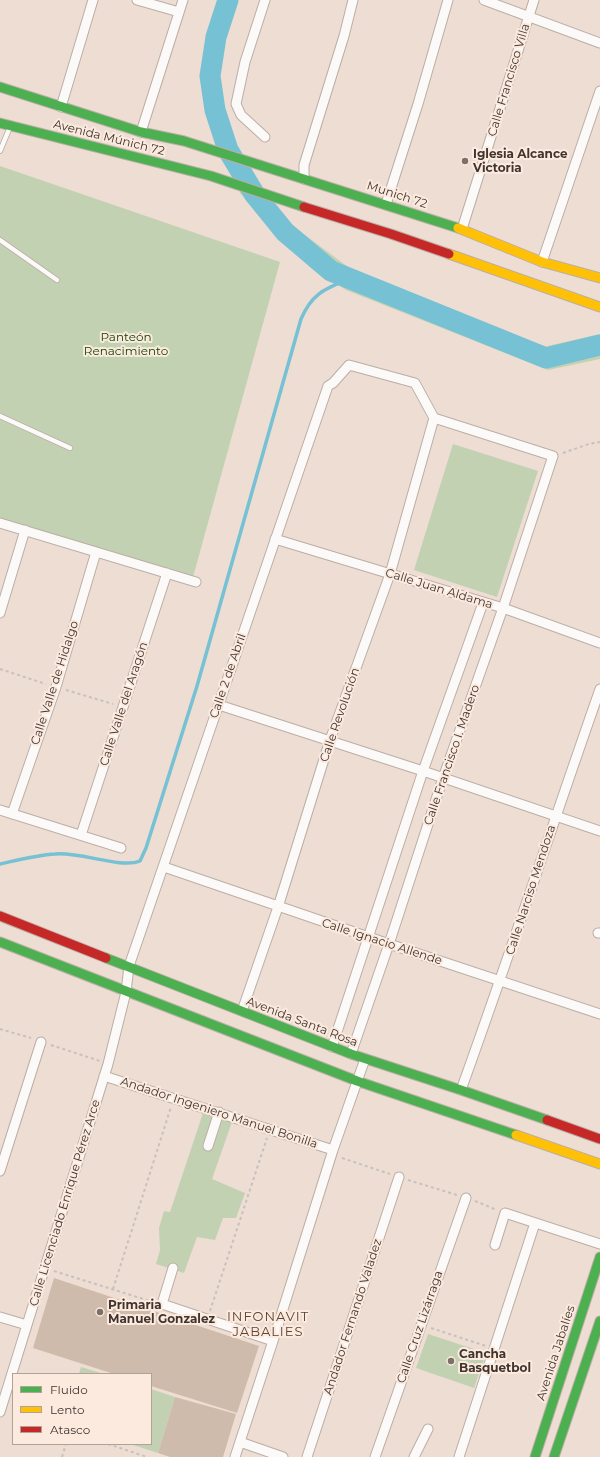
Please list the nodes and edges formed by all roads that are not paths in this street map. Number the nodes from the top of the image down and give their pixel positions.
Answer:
1 (93, 0) edge
2 (138, 0) edge
3 (183, 0) edge
4 (265, 0) edge
5 (353, 0) edge
6 (448, 0) edge
7 (484, 0) edge
8 (534, 0) edge
9 (179, 12) junction
10 (529, 16) junction
11 (600, 43) edge
12 (0, 88) edge
13 (600, 91) edge
14 (61, 107) junction
15 (0, 123) edge
16 (11, 126) junction
17 (141, 132) junction
18 (265, 137) dead end
19 (184, 141) joint
20 (0, 151) edge
21 (304, 179) junction
22 (386, 204) junction
23 (462, 229) junction
24 (0, 240) edge
25 (542, 262) junction
26 (600, 278) edge
27 (57, 280) dead end
28 (600, 307) edge
29 (0, 416) edge
30 (434, 418) junction
31 (70, 448) dead end
32 (0, 523) edge
33 (25, 530) junction
34 (276, 539) junction
35 (96, 552) junction
36 (167, 573) junction
37 (390, 574) junction
38 (196, 582) dead end
39 (483, 603) junction
40 (503, 608) junction
41 (0, 613) edge
42 (600, 644) edge
43 (600, 689) edge
44 (219, 705) junction
45 (330, 740) junction
46 (424, 771) junction
47 (443, 778) junction
48 (0, 810) edge
49 (12, 814) junction
50 (555, 816) junction
51 (600, 831) edge
52 (81, 835) junction
53 (121, 848) dead end
54 (164, 867) junction
55 (278, 907) junction
56 (0, 916) edge
57 (369, 938) junction
58 (0, 942) edge
59 (389, 944) junction
60 (129, 966) junction
61 (501, 980) junction
62 (126, 992) junction
63 (242, 1012) junction
64 (600, 1014) edge
65 (41, 1042) road end
66 (332, 1047) junction
67 (351, 1054) junction
68 (365, 1058) junction
69 (104, 1076) junction
70 (357, 1081) junction
71 (461, 1090) junction
72 (219, 1112) junction
73 (600, 1139) edge
74 (208, 1146) dead end
75 (334, 1150) junction
76 (600, 1164) edge
77 (0, 1171) edge
78 (399, 1177) dead end
79 (466, 1198) road end
80 (535, 1223) junction
81 (600, 1244) edge
82 (495, 1245) dead end
83 (600, 1256) edge
84 (173, 1268) dead end
85 (0, 1317) edge
86 (600, 1321) edge
87 (27, 1325) junction
88 (273, 1341) junction
89 (12, 1373) edge
90 (12, 1373) edge
91 (0, 1412) edge
92 (428, 1429) dead end
93 (240, 1442) junction
94 (235, 1457) edge
95 (283, 1457) edge
96 (307, 1457) edge
97 (375, 1457) edge
98 (414, 1457) edge
99 (459, 1457) edge
100 (535, 1457) edge
101 (554, 1457) edge

1 - 14 street
2 - 9 street
3 - 9 street
4 - 18 street
5 - 21 street
6 - 22 street
7 - 10 street
8 - 10 street, Calle Francisco Villa
9 - 17 street
10 - 11 street
10 - 23 street, Calle Francisco Villa
12 - 14 main road, Avenida Múnich 72
13 - 25 street
14 - 17 main road, Avenida Múnich 72
15 - 16 main road, Avenida Múnich 72
16 - 20 lane
16 - 28 main road, Avenida Múnich 72
17 - 19 main road, Avenida Múnich 72
19 - 21 main road, Munich 72
21 - 22 main road, Munich 72
22 - 23 main road, Munich 72
23 - 25 main road, Munich 72
24 - 27 lane
25 - 26 main road, Munich 72
29 - 31 lane
30 - 34 street, Calle 2 de Abril
30 - 37 street, Calle Revolución
30 - 40 street, Calle Francisco I. Madero
32 - 33 street
33 - 35 street
33 - 41 street
34 - 37 street, Calle Juan Aldama
34 - 44 street, Calle 2 de Abril
35 - 36 street
35 - 49 street, Calle Valle de Hidalgo
36 - 38 street
36 - 52 street, Calle Valle del Aragón
37 - 39 street, Calle Juan Aldama
37 - 45 street, Calle Revolución
39 - 40 street, Calle Juan Aldama
39 - 46 street, Calle Francisco I. Madero
40 - 42 street, Calle Juan Aldama
40 - 47 street, Calle Francisco I. Madero
43 - 50 street, Calle Narciso Mendoza
44 - 45 street
44 - 54 street, Calle 2 de Abril
45 - 46 street
45 - 55 street, Calle Revolución
46 - 47 street
46 - 57 street, Calle Francisco I. Madero
47 - 50 street
47 - 59 street, Calle Francisco I. Madero
48 - 49 street
49 - 52 street
50 - 51 street
50 - 61 street, Calle Narciso Mendoza
52 - 53 street
54 - 55 street, Calle Ignacio Allende
54 - 60 street, Calle 2 de Abril
55 - 57 street, Calle Ignacio Allende
55 - 63 street, Calle Revolución
56 - 60 main road, Avenida Santa Rosa
57 - 59 street, Calle Ignacio Allende
57 - 66 street, Calle Francisco I. Madero
58 - 62 main road
59 - 61 street, Calle Ignacio Allende
59 - 67 street, Calle Francisco I. Madero
60 - 62 street, Calle 2 de Abril
60 - 63 main road, Avenida Santa Rosa
61 - 64 street, Calle Ignacio Allende
61 - 71 street, Calle Narciso Mendoza
62 - 69 street, Calle Licenciado Enrique Pérez Arce
62 - 70 main road
63 - 66 main road, Avenida Santa Rosa
65 - 77 street
66 - 67 main road, Avenida Santa Rosa
67 - 68 main road, Avenida Santa Rosa
68 - 70 street
68 - 71 main road, Avenida Santa Rosa
69 - 72 street, Andador Ingeniero Manuel Bonilla
69 - 87 street, Calle Licenciado Enrique Pérez Arce
70 - 75 street
70 - 76 main road
71 - 73 main road, Avenida Santa Rosa
72 - 74 street
72 - 75 street, Andador Ingeniero Manuel Bonilla
75 - 88 street
78 - 96 street, Andador Fernando Valadez
79 - 97 street, Calle Cruz Lizárraga
80 - 81 street
80 - 82 street
80 - 99 street
83 - 100 main road, Avenida Jabalíes
84 - 88 street
85 - 87 street
86 - 101 main road
87 - 89 street, Calle Licenciado Enrique Pérez Arce
88 - 93 street
90 - 91 street, Calle Licenciado Enrique Pérez Arce
92 - 98 street
93 - 94 street
93 - 95 street

